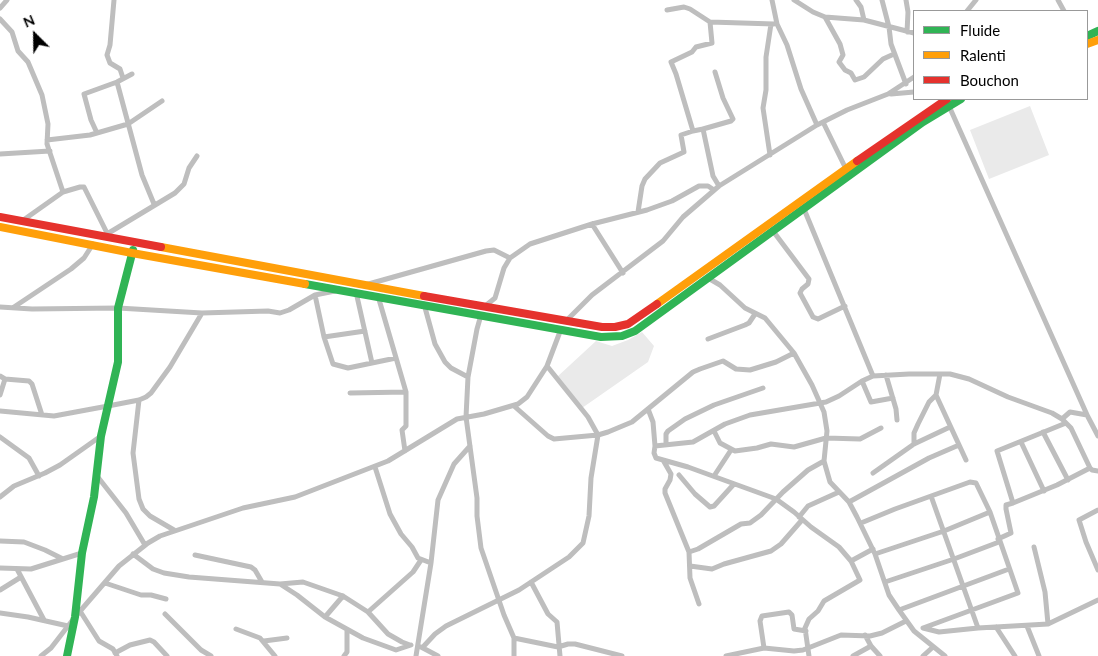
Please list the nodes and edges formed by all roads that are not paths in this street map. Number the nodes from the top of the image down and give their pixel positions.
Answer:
1 (7, 0) edge
2 (114, 0) edge
3 (772, 0) edge
4 (794, 0) edge
5 (856, 0) edge
6 (882, 0) edge
7 (906, 0) edge
8 (976, 0) edge
9 (0, 8) edge
10 (667, 10) dead end
11 (968, 10) edge
12 (825, 17) junction
13 (0, 19) edge
14 (864, 20) junction
15 (710, 22) junction
16 (774, 24) junction
17 (889, 27) junction
18 (907, 32) junction
19 (913, 33) edge
20 (894, 54) junction
21 (715, 72) dead end
22 (132, 74) dead end
23 (124, 78) junction
24 (913, 79) edge
25 (117, 82) junction
26 (906, 84) junction
27 (913, 92) edge
28 (888, 94) junction
29 (162, 101) dead end
30 (948, 102) edge
31 (823, 122) junction
32 (128, 124) junction
33 (818, 125) junction
34 (703, 129) junction
35 (693, 131) junction
36 (98, 133) junction
37 (47, 140) junction
38 (879, 149) junction
39 (50, 151) junction
40 (0, 154) edge
41 (770, 155) junction
42 (197, 156) dead end
43 (846, 169) junction
44 (717, 188) junction
45 (63, 192) junction
46 (154, 204) junction
47 (804, 209) junction
48 (638, 212) junction
49 (0, 217) edge
50 (22, 221) junction
51 (592, 224) junction
52 (0, 227) edge
53 (773, 231) junction
54 (104, 235) junction
55 (134, 243) junction
56 (93, 244) junction
57 (132, 253) junction
58 (510, 258) junction
59 (623, 273) junction
60 (708, 278) junction
61 (363, 285) junction
62 (343, 290) junction
63 (356, 292) junction
64 (315, 295) junction
65 (378, 296) junction
66 (424, 304) junction
67 (0, 306) edge
68 (484, 306) junction
69 (845, 306) junction
70 (13, 308) junction
71 (118, 308) junction
72 (202, 313) junction
73 (755, 314) junction
74 (482, 315) junction
75 (566, 321) junction
76 (561, 329) junction
77 (364, 331) junction
78 (324, 337) junction
79 (708, 339) dead end
80 (794, 353) junction
81 (396, 358) junction
82 (372, 363) junction
83 (547, 366) junction
84 (940, 374) junction
85 (886, 375) junction
86 (468, 376) junction
87 (873, 376) junction
88 (3, 377) edge
89 (862, 381) junction
90 (763, 388) dead end
91 (406, 392) junction
92 (350, 393) dead end
93 (0, 395) edge
94 (936, 395) junction
95 (893, 398) junction
96 (139, 400) junction
97 (820, 403) junction
98 (108, 406) junction
99 (514, 406) junction
100 (648, 409) junction
101 (0, 411) edge
102 (42, 416) junction
103 (466, 417) junction
104 (1088, 417) junction
105 (897, 420) dead end
106 (1064, 421) junction
107 (950, 427) junction
108 (881, 428) dead end
109 (714, 431) junction
110 (1044, 432) junction
111 (598, 435) junction
112 (101, 436) junction
113 (1098, 436) edge
114 (0, 437) edge
115 (826, 438) junction
116 (1021, 442) junction
117 (666, 444) junction
118 (914, 444) junction
119 (959, 445) junction
120 (470, 446) junction
121 (655, 446) junction
122 (731, 450) junction
123 (405, 451) junction
124 (663, 460) junction
125 (966, 460) dead end
126 (824, 461) junction
127 (375, 467) junction
128 (1090, 468) junction
129 (1098, 471) edge
130 (873, 473) dead end
131 (679, 475) dead end
132 (38, 476) junction
133 (97, 476) junction
134 (714, 476) junction
135 (1068, 480) junction
136 (734, 484) junction
137 (1044, 491) junction
138 (839, 492) junction
139 (931, 496) junction
140 (0, 497) edge
141 (776, 499) junction
142 (848, 502) junction
143 (1013, 503) junction
144 (1098, 510) edge
145 (990, 512) junction
146 (800, 518) junction
147 (861, 523) junction
148 (174, 530) junction
149 (944, 531) junction
150 (0, 541) edge
151 (999, 541) junction
152 (145, 545) junction
153 (1034, 547) dead end
154 (1098, 550) edge
155 (1090, 551) junction
156 (689, 552) junction
157 (874, 552) junction
158 (82, 553) junction
159 (132, 554) junction
160 (195, 555) dead end
161 (63, 559) junction
162 (420, 560) junction
163 (954, 560) junction
164 (851, 561) junction
165 (430, 563) junction
166 (690, 566) junction
167 (0, 568) edge
168 (1009, 569) junction
169 (17, 570) junction
170 (1098, 570) edge
171 (21, 577) junction
172 (104, 582) junction
173 (262, 582) junction
174 (531, 582) junction
175 (885, 582) junction
176 (280, 584) junction
177 (963, 587) junction
178 (0, 590) edge
179 (344, 596) junction
180 (166, 598) dead end
181 (500, 600) junction
182 (1098, 600) edge
183 (699, 604) dead end
184 (899, 610) junction
185 (971, 610) junction
186 (368, 612) junction
187 (0, 613) edge
188 (77, 614) junction
189 (165, 614) dead end
190 (325, 617) junction
191 (44, 620) junction
192 (906, 620) junction
193 (1048, 624) junction
194 (68, 626) junction
195 (1027, 626) junction
196 (923, 628) junction
197 (978, 628) junction
198 (996, 628) junction
199 (236, 629) dead end
200 (347, 631) junction
201 (806, 631) junction
202 (914, 631) junction
203 (865, 635) junction
204 (287, 638) dead end
205 (514, 638) junction
206 (264, 641) junction
207 (411, 645) junction
208 (417, 645) junction
209 (871, 646) junction
210 (932, 647) junction
211 (423, 648) junction
212 (558, 648) junction
213 (764, 648) junction
214 (808, 648) junction
215 (751, 653) edge
216 (116, 654) edge
217 (41, 656) edge
218 (67, 656) edge
219 (167, 656) edge
220 (211, 656) edge
221 (275, 656) edge
222 (344, 656) edge
223 (416, 656) edge
224 (438, 656) edge
225 (514, 656) edge
226 (560, 656) edge
227 (622, 656) edge
228 (726, 656) edge
229 (809, 656) edge
230 (853, 656) edge
231 (880, 656) edge
232 (923, 656) edge
233 (945, 656) edge
234 (1015, 656) edge
235 (1039, 656) edge

1 - 9 street
2 - 23 street
3 - 16 street
4 - 12 street
5 - 14 street
6 - 17 street
7 - 18 street
8 - 11 street
10 - 15 street
12 - 14 street
12 - 20 street
13 - 37 street
14 - 17 street
15 - 16 street
15 - 35 street
16 - 33 street
16 - 41 street
17 - 18 street
17 - 20 street
18 - 19 street
20 - 26 street
21 - 34 street
22 - 23 street
23 - 25 street
24 - 26 street
25 - 32 street
25 - 36 street
26 - 28 street
27 - 28 street
28 - 31 street
29 - 32 street
30 - 38 street
30 - 104 street
31 - 33 street
31 - 43 street
32 - 36 street
32 - 46 street
33 - 41 street
34 - 35 street
34 - 44 street
35 - 48 street
36 - 37 street
37 - 39 street
38 - 43 street
38 - 47 street
39 - 40 street
39 - 45 street
41 - 44 street
42 - 46 street
43 - 75 street
44 - 48 street
44 - 59 street
45 - 50 street
45 - 54 street
46 - 54 street
47 - 53 street
47 - 69 street
48 - 51 street
49 - 50 street
50 - 54 street
51 - 58 street
51 - 59 street
52 - 56 street
53 - 60 street
53 - 69 street
54 - 55 street
55 - 57 street
55 - 61 street
56 - 57 street
56 - 70 street
57 - 62 street
57 - 71 street
58 - 61 street
58 - 68 street
59 - 75 street
60 - 73 street
60 - 76 street
61 - 68 street
62 - 63 street
62 - 64 street
63 - 65 street
63 - 77 street
64 - 72 street
64 - 78 street
65 - 66 street
65 - 81 street
66 - 74 street
66 - 86 street
67 - 70 street
68 - 74 street
68 - 75 street
69 - 87 street
70 - 71 street
71 - 72 street
71 - 98 street
72 - 96 street
73 - 79 street
73 - 80 street
74 - 76 street
74 - 86 street
76 - 83 street
77 - 78 street
77 - 82 street
78 - 82 street
80 - 97 street
80 - 100 street
81 - 82 street
81 - 91 street
83 - 99 street
83 - 111 street
84 - 85 street
84 - 94 street
84 - 106 street
85 - 87 street
85 - 95 street
86 - 103 street
87 - 89 street
88 - 93 street
88 - 102 street
89 - 95 street
89 - 97 street
90 - 117 street
91 - 92 street
91 - 123 street
94 - 107 street
94 - 118 street
95 - 105 street
96 - 98 street
96 - 148 street
97 - 109 street
97 - 115 street
98 - 102 street
98 - 112 street
99 - 103 street
99 - 111 street
100 - 111 street
100 - 121 street
101 - 102 street
103 - 120 street
103 - 123 street
104 - 106 street
104 - 113 street
106 - 110 street
106 - 128 street
107 - 118 street
107 - 119 street
108 - 115 street
109 - 117 street
109 - 122 street
110 - 116 street
110 - 135 street
111 - 174 street
112 - 132 street
112 - 133 street
114 - 132 street
115 - 122 street
115 - 126 street
116 - 137 street
116 - 143 street
117 - 121 street
118 - 130 street
119 - 125 street
119 - 142 street
120 - 165 street
120 - 181 street
121 - 124 street
122 - 134 street
123 - 127 street
124 - 134 street
124 - 156 street
126 - 138 street
126 - 141 street
127 - 148 street
127 - 162 street
128 - 129 street
128 - 135 street
131 - 136 street
132 - 140 street
133 - 152 street
133 - 158 street
134 - 136 street
135 - 137 street
136 - 141 street
137 - 143 street
138 - 142 street
138 - 146 street
139 - 145 street
139 - 147 street
139 - 149 street
141 - 146 street
141 - 156 street
142 - 147 street
143 - 151 street
144 - 155 street
145 - 149 street
145 - 151 street
146 - 164 street
146 - 166 street
147 - 157 street
148 - 152 street
149 - 157 street
149 - 163 street
150 - 161 street
151 - 163 street
151 - 168 street
152 - 159 street
153 - 193 street
154 - 155 street
155 - 170 street
156 - 166 street
157 - 164 street
157 - 175 street
158 - 161 street
158 - 188 street
159 - 172 street
159 - 173 street
160 - 173 street
161 - 169 street
162 - 165 street
162 - 186 street
163 - 175 street
163 - 177 street
164 - 201 street
165 - 208 street
166 - 183 street
167 - 169 street
168 - 177 street
168 - 185 street
169 - 171 street
171 - 178 street
171 - 191 street
172 - 180 street
172 - 188 street
173 - 176 street
174 - 181 street
174 - 212 street
175 - 184 street
176 - 179 street
176 - 190 street
177 - 184 street
177 - 185 street
179 - 186 street
179 - 190 street
181 - 205 street
181 - 211 street
182 - 193 street
184 - 192 street
185 - 196 street
185 - 197 street
186 - 207 street
187 - 191 street
188 - 194 street
188 - 216 street
188 - 218 street
189 - 220 street
190 - 200 street
191 - 194 street
192 - 202 street
192 - 203 street
193 - 195 street
194 - 217 street
195 - 198 street
195 - 235 street
196 - 197 street
196 - 202 street
197 - 198 street
198 - 234 street
199 - 206 street
200 - 207 street
200 - 222 street
201 - 213 street
201 - 214 street
202 - 210 street
203 - 209 street
203 - 214 street
204 - 206 street
205 - 212 street
205 - 225 street
206 - 221 street
207 - 208 street
208 - 211 street
208 - 223 street
209 - 230 street
209 - 231 street
210 - 232 street
210 - 233 street
211 - 224 street
212 - 226 street
212 - 227 street
213 - 214 street
213 - 215 street
214 - 229 street
215 - 228 street
216 - 219 street

